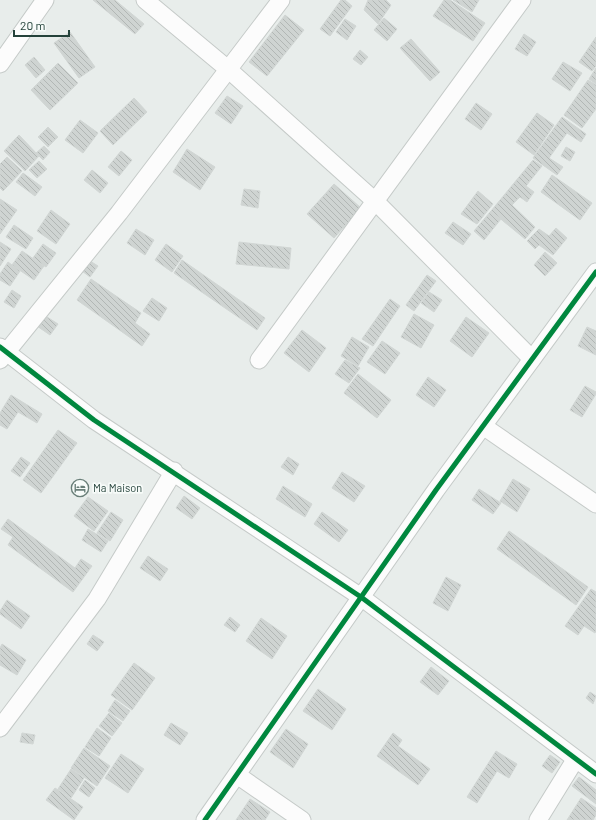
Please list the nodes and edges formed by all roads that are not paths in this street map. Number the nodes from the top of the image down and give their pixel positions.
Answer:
1 (45, 0) edge
2 (145, 0) edge
3 (281, 0) edge
4 (522, 0) edge
5 (0, 64) edge
6 (229, 70) junction
7 (375, 201) junction
8 (596, 272) edge
9 (2, 353) edge
10 (532, 359) junction
11 (259, 360) dead end
12 (483, 426) junction
13 (174, 472) junction
14 (596, 504) edge
15 (361, 598) junction
16 (0, 728) edge
17 (575, 760) junction
18 (596, 774) edge
19 (237, 775) junction
20 (205, 820) edge
21 (302, 820) edge
22 (538, 820) edge

1 - 5 street
2 - 6 street
3 - 6 street
4 - 7 street
6 - 7 street
6 - 9 street
7 - 10 street
7 - 11 street
8 - 10 street
9 - 13 street
10 - 12 street
12 - 14 street
12 - 15 street
13 - 15 street
13 - 16 street
15 - 17 street
15 - 19 street
17 - 18 street
17 - 22 street
19 - 20 street
19 - 21 street

